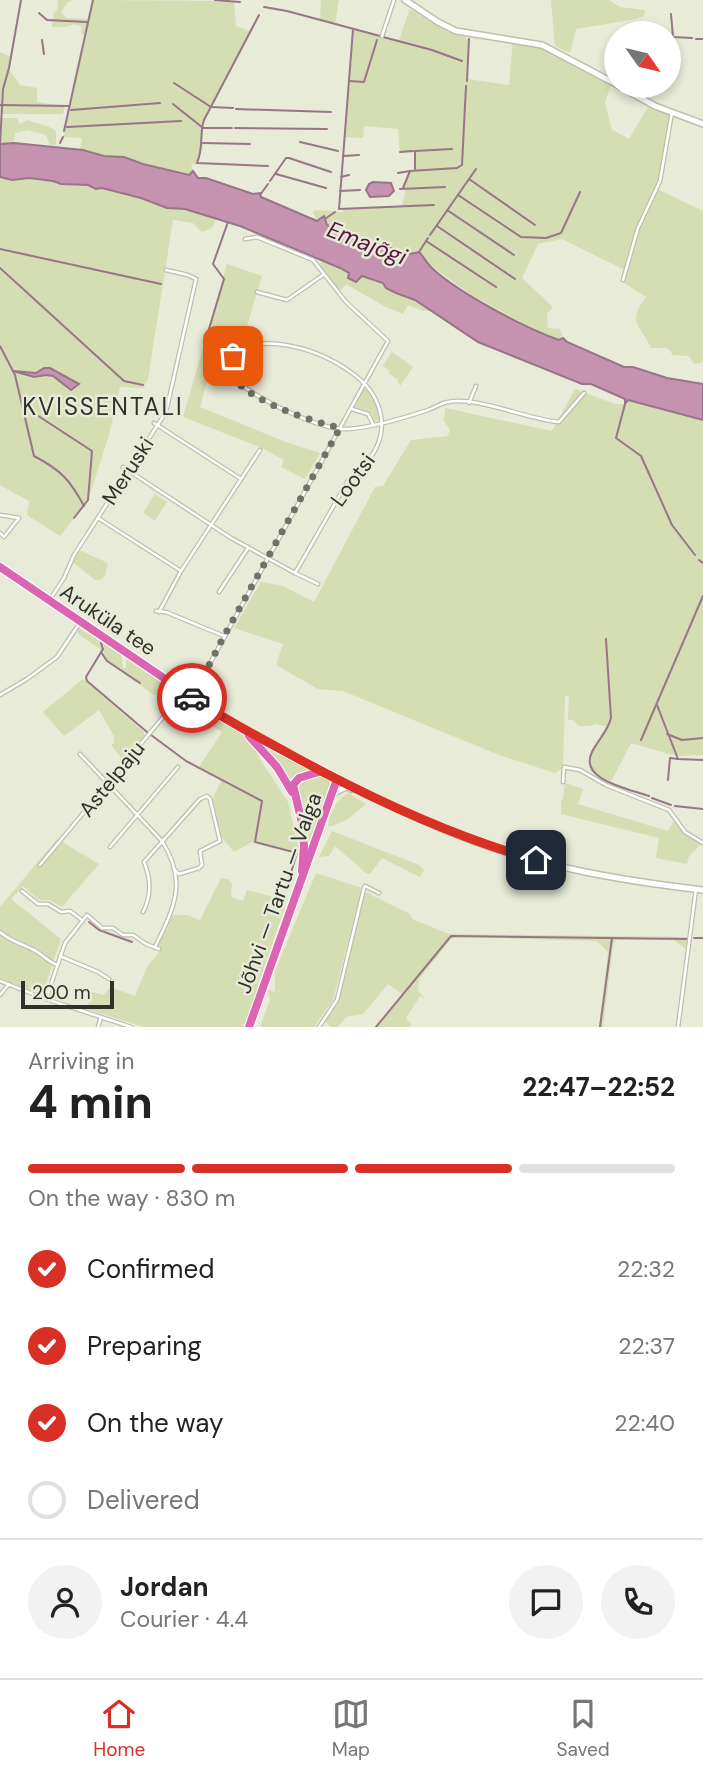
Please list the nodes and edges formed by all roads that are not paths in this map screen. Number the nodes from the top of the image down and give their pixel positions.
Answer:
1 (394, 0) edge
2 (405, 0) edge
3 (382, 36) dead end
4 (604, 78) edge
5 (644, 98) edge
6 (672, 112) junction
7 (703, 124) edge
8 (245, 239) dead end
9 (166, 270) dead end
10 (323, 275) junction
11 (623, 280) dead end
12 (257, 292) dead end
13 (365, 383) junction
14 (476, 386) dead end
15 (583, 393) dead end
16 (469, 403) junction
17 (351, 409) junction
18 (382, 422) junction
19 (156, 424) junction
20 (373, 424) junction
21 (340, 428) junction
22 (260, 450) dead end
23 (123, 467) dead end
24 (128, 470) junction
25 (240, 479) junction
26 (0, 515) edge
27 (97, 518) junction
28 (211, 524) junction
29 (0, 533) edge
30 (248, 548) junction
31 (266, 559) junction
32 (0, 569) edge
33 (181, 571) junction
34 (295, 573) junction
35 (317, 584) dead end
36 (219, 592) dead end
37 (49, 601) junction
38 (80, 622) junction
39 (224, 636) junction
40 (0, 695) edge
41 (187, 695) junction
42 (227, 720) junction
43 (80, 754) dead end
44 (178, 767) dead end
45 (322, 771) junction
46 (337, 779) junction
47 (563, 782) dead end
48 (107, 783) junction
49 (334, 793) junction
50 (376, 799) junction
51 (299, 810) junction
52 (136, 814) junction
53 (162, 841) junction
54 (703, 843) edge
55 (110, 847) dead end
56 (40, 865) dead end
57 (175, 870) junction
58 (700, 890) edge
59 (22, 891) dead end
60 (379, 893) dead end
61 (295, 899) junction
62 (143, 912) dead end
63 (82, 920) junction
64 (0, 932) edge
65 (60, 956) junction
66 (57, 965) junction
67 (109, 979) dead end
68 (0, 981) edge
69 (9, 985) junction
70 (0, 995) edge
71 (46, 999) junction
72 (101, 1017) junction
73 (250, 1024) edge
74 (98, 1027) edge
75 (131, 1027) edge
76 (319, 1027) edge
77 (678, 1027) edge

1 - 3 street
2 - 4 main road
5 - 6 main road
6 - 7 main road
6 - 11 street
8 - 10 street
9 - 19 street, Meruski
10 - 12 street
10 - 13 street, Astelpaju
13 - 17 street, Astelpaju
13 - 18 street
13 - 21 street
14 - 16 street
15 - 16 street
16 - 18 street
17 - 20 street
17 - 21 street, Astelpaju
18 - 20 street
18 - 34 street, Lootsi
19 - 24 street, Meruski
19 - 25 street
20 - 21 street
21 - 31 street, Astelpaju
22 - 25 street
23 - 24 street
24 - 27 street, Meruski
24 - 28 street
25 - 28 street
26 - 29 street
27 - 33 street
27 - 37 street, Meruski
28 - 30 street
28 - 33 street
30 - 31 street
30 - 36 street
31 - 34 street
31 - 39 street, Astelpaju
32 - 37 highway, Aruküla tee
33 - 39 street
34 - 35 street
37 - 38 highway, Aruküla tee
38 - 40 street
38 - 41 highway, Aruküla tee
39 - 41 street, Astelpaju
41 - 42 highway, Jõhvi — Tartu — Valga
41 - 48 street, Astelpaju
42 - 45 highway, Jõhvi — Tartu — Valga
42 - 51 highway
43 - 48 street
44 - 52 street
45 - 46 highway, Jõhvi — Tartu — Valga
45 - 51 highway
46 - 49 highway, Jõhvi — Tartu — Valga
46 - 50 main road
47 - 54 street
48 - 52 street
48 - 56 street, Astelpaju
49 - 50 main road
49 - 61 highway, Jõhvi — Tartu — Valga
50 - 58 main road
51 - 61 highway
52 - 53 street
52 - 55 street
53 - 57 street
53 - 57 street
53 - 62 street
57 - 63 street
58 - 77 street
59 - 63 street
60 - 76 street
61 - 73 highway, Jõhvi — Tartu — Valga
63 - 65 street
64 - 66 street
65 - 66 street
65 - 67 street
66 - 71 street
68 - 69 street
69 - 70 street
69 - 71 street
71 - 72 street
72 - 74 street
72 - 75 street

